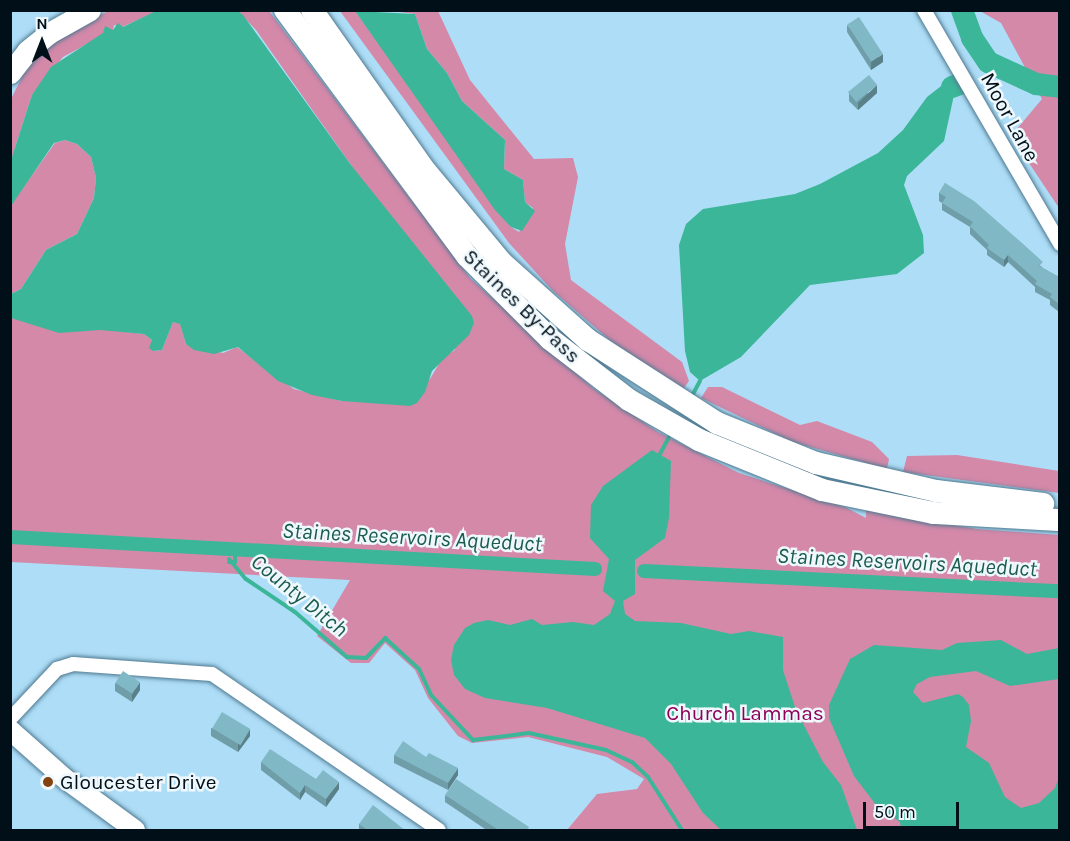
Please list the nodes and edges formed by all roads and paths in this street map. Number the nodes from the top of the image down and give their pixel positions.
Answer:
1 (58, 10) edge
2 (90, 10) edge
3 (312, 10) edge
4 (924, 10) edge
5 (285, 11) edge
6 (10, 71) edge
7 (1059, 244) edge
8 (1059, 505) edge
9 (1059, 520) edge
10 (10, 719) edge
11 (10, 730) edge
12 (135, 831) edge
13 (440, 831) edge

1 - 6 main road
2 - 6 main road
3 - 8 highway, Staines By-Pass
4 - 7 street, Moor Lane
5 - 9 highway, Staines By-Pass
10 - 13 street
11 - 12 main road

